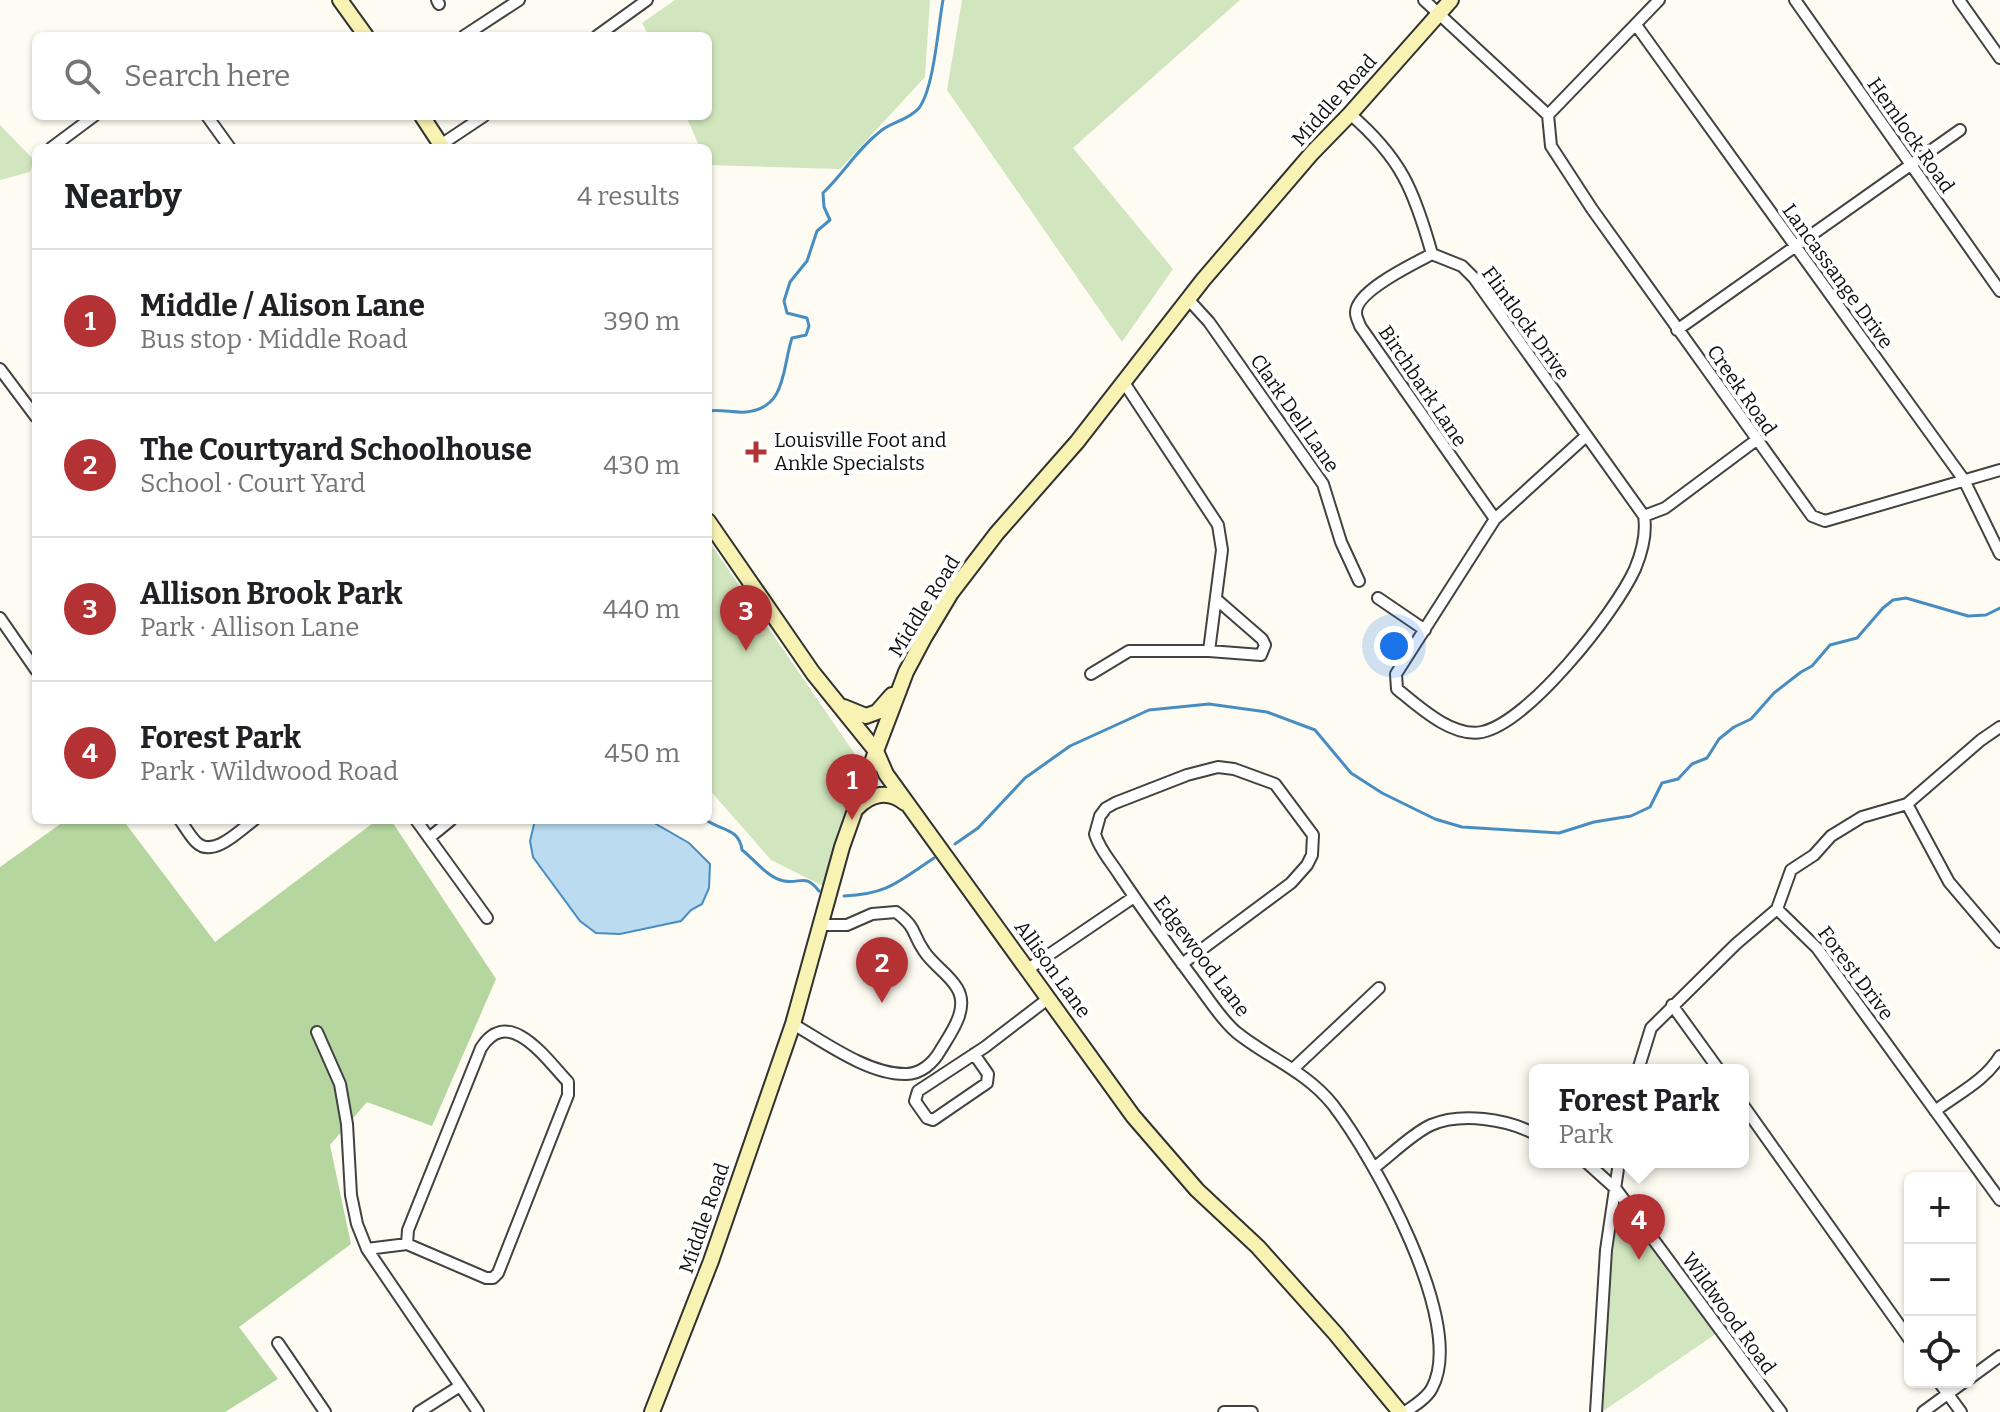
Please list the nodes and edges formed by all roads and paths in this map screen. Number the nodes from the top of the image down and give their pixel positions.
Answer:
1 (340, 0) edge
2 (519, 0) edge
3 (647, 0) edge
4 (1424, 0) edge
5 (1451, 0) edge
6 (1659, 0) edge
7 (1795, 0) edge
8 (1959, 0) edge
9 (1439, 12) junction
10 (1636, 25) junction
11 (363, 32) edge
12 (470, 32) edge
13 (603, 32) edge
14 (2000, 58) edge
15 (1350, 114) junction
16 (1548, 115) junction
17 (89, 120) edge
18 (210, 120) edge
19 (424, 120) edge
20 (478, 120) edge
21 (1960, 130) dead end
22 (56, 144) edge
23 (227, 144) edge
24 (438, 144) edge
25 (444, 144) edge
26 (1911, 165) junction
27 (1794, 247) junction
28 (1432, 254) junction
29 (2000, 291) edge
30 (1188, 299) junction
31 (1677, 330) junction
32 (0, 369) edge
33 (1123, 381) junction
34 (32, 412) edge
35 (1585, 437) junction
36 (1755, 441) junction
37 (2000, 470) edge
38 (1964, 480) junction
39 (1644, 516) junction
40 (1495, 519) junction
41 (712, 527) edge
42 (2000, 554) edge
43 (1359, 581) dead end
44 (1378, 598) dead end
45 (1216, 599) junction
46 (0, 618) edge
47 (1425, 630) junction
48 (1209, 651) junction
49 (32, 664) edge
50 (1091, 674) dead end
51 (900, 685) junction
52 (840, 705) junction
53 (2000, 727) edge
54 (876, 751) junction
55 (1907, 804) junction
56 (915, 813) junction
57 (853, 816) junction
58 (183, 824) edge
59 (249, 824) edge
60 (419, 824) edge
61 (446, 824) edge
62 (429, 838) junction
63 (1134, 897) junction
64 (1777, 909) junction
65 (487, 918) dead end
66 (821, 925) junction
67 (2000, 942) edge
68 (1182, 964) junction
69 (1028, 969) junction
70 (1379, 988) dead end
71 (1049, 998) junction
72 (1672, 1005) junction
73 (793, 1024) junction
74 (317, 1032) dead end
75 (974, 1054) junction
76 (2000, 1056) edge
77 (1640, 1064) edge
78 (1715, 1064) edge
79 (1294, 1068) junction
80 (1935, 1111) junction
81 (1749, 1113) edge
82 (1529, 1131) edge
83 (1375, 1167) junction
84 (1593, 1168) edge
85 (1618, 1168) edge
86 (1616, 1189) junction
87 (2000, 1200) edge
88 (407, 1244) junction
89 (367, 1249) junction
90 (1904, 1332) edge
91 (278, 1343) dead end
92 (2000, 1356) edge
93 (1976, 1374) edge
94 (460, 1386) junction
95 (1944, 1388) edge
96 (1956, 1388) edge
97 (1948, 1394) junction
98 (1248, 1411) edge
99 (325, 1412) edge
100 (419, 1412) edge
101 (478, 1412) edge
102 (652, 1412) edge
103 (1224, 1412) edge
104 (1403, 1412) edge
105 (1596, 1412) edge
106 (1781, 1412) edge
107 (1923, 1412) edge
108 (1961, 1412) edge

1 - 11 main road
2 - 12 street
3 - 13 street
4 - 9 street
5 - 9 main road, Middle Road
6 - 10 street
7 - 26 street, Hemlock Road
8 - 14 street
9 - 15 main road, Middle Road
9 - 16 street
10 - 16 street
10 - 27 street, Lancassange Drive
15 - 28 street
15 - 30 main road, Middle Road
16 - 31 street, Creek Road
17 - 22 street
18 - 23 street
19 - 24 main road
20 - 25 street
21 - 26 street
26 - 27 street
26 - 29 street, Hemlock Road
27 - 31 street
27 - 38 street, Lancassange Drive
28 - 35 street, Flintlock Drive
28 - 40 street, Birchbark Lane
30 - 33 main road, Middle Road
30 - 43 street, Clark Dell Lane
31 - 36 street, Creek Road
32 - 34 street
33 - 45 street
33 - 51 main road, Middle Road
35 - 39 street, Flintlock Drive
35 - 40 street
36 - 38 street, Creek Road
36 - 39 street
37 - 38 street, Creek Road
38 - 42 street, Lancassange Drive
39 - 47 street
40 - 47 street
41 - 52 main road, Allison Lane
44 - 47 street
45 - 48 street
45 - 48 street
46 - 49 street
48 - 50 street
51 - 52 main road
51 - 54 main road, Middle Road
52 - 54 main road, Allison Lane
53 - 55 street
54 - 56 main road, Allison Lane
54 - 57 main road, Middle Road
55 - 64 street
55 - 67 street
56 - 57 main road
56 - 69 main road, Allison Lane
57 - 66 main road, Middle Road
58 - 59 street
60 - 62 street
61 - 62 street
62 - 65 street
63 - 68 street, Edgewood Lane
63 - 68 street, Edgewood Lane
63 - 69 street
64 - 72 street
64 - 80 street, Forest Drive
66 - 73 main road, Middle Road
66 - 73 street
68 - 79 street, Edgewood Lane
69 - 71 main road, Allison Lane
70 - 79 street
71 - 75 street
71 - 104 main road, Allison Lane
72 - 77 street
72 - 78 street
73 - 102 main road, Middle Road
74 - 89 street
75 - 75 street
76 - 80 street
79 - 83 street, Edgewood Lane
80 - 87 street, Forest Drive
81 - 90 street
82 - 83 street
83 - 104 street
84 - 86 street, Wildwood Road
85 - 86 street
86 - 105 street
86 - 106 street, Wildwood Road
88 - 88 street
88 - 89 street
89 - 94 street
91 - 99 street
92 - 93 street
94 - 100 street
94 - 101 street
95 - 97 street
96 - 97 street
97 - 107 street
97 - 108 street
98 - 103 street

